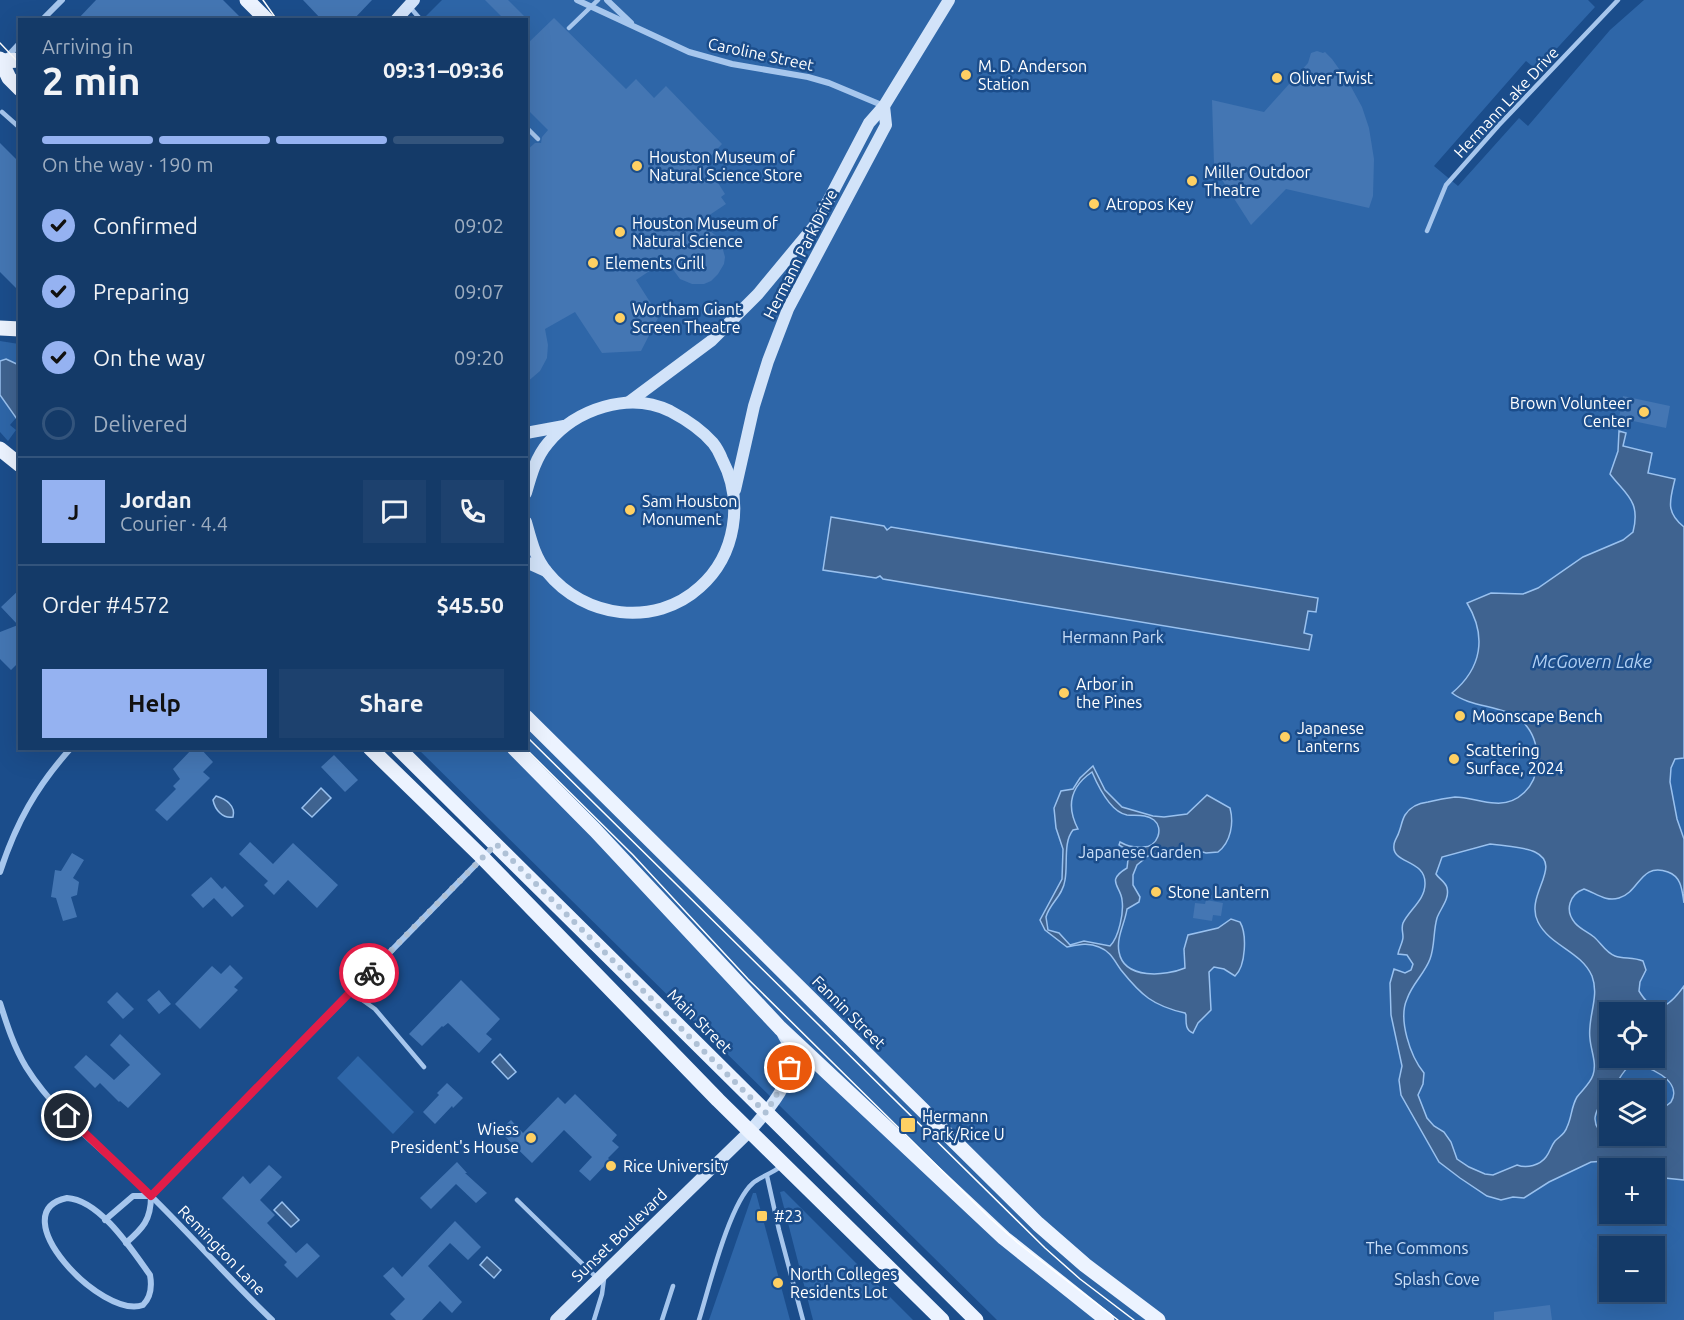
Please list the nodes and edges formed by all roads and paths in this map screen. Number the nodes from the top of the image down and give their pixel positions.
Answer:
1 (62, 0) edge
2 (247, 0) edge
3 (577, 0) edge
4 (598, 0) edge
5 (608, 0) edge
6 (949, 0) edge
7 (1618, 0) edge
8 (412, 3) edge
9 (591, 7) junction
10 (44, 18) edge
11 (265, 18) edge
12 (398, 18) edge
13 (420, 18) edge
14 (634, 26) junction
15 (569, 28) dead end
16 (18, 45) edge
17 (18, 60) edge
18 (1, 61) edge
19 (18, 87) edge
20 (884, 106) junction
21 (1, 112) edge
22 (18, 126) edge
23 (528, 129) edge
24 (538, 139) dead end
25 (1427, 231) dead end
26 (0, 328) edge
27 (18, 329) edge
28 (630, 402) junction
29 (564, 426) junction
30 (528, 433) edge
31 (0, 449) edge
32 (18, 463) edge
33 (528, 486) edge
34 (734, 491) junction
35 (528, 530) edge
36 (528, 563) edge
37 (546, 571) junction
38 (528, 719) edge
39 (69, 750) edge
40 (372, 750) edge
41 (400, 750) edge
42 (516, 750) edge
43 (496, 844) junction
44 (482, 857) junction
45 (0, 872) edge
46 (351, 992) junction
47 (0, 1003) edge
48 (780, 1028) junction
49 (424, 1066) dead end
50 (766, 1113) junction
51 (750, 1131) junction
52 (784, 1165) junction
53 (767, 1176) junction
54 (151, 1196) junction
55 (518, 1200) dead end
56 (105, 1220) junction
57 (126, 1243) junction
58 (59, 1268) dead end
59 (601, 1274) junction
60 (674, 1286) dead end
61 (121, 1313) dead end
62 (272, 1320) edge
63 (556, 1320) edge
64 (594, 1320) edge
65 (662, 1320) edge
66 (699, 1320) edge
67 (803, 1320) edge
68 (942, 1320) edge
69 (976, 1320) edge
70 (1107, 1320) edge
71 (1158, 1320) edge

1 - 10 street
2 - 11 main road
3 - 9 street, Caroline Street
4 - 9 lane
5 - 14 street, Caroline Street
6 - 20 street, Hermann Park Drive
7 - 25 lane, Hermann Lake Drive
8 - 12 street
8 - 13 lane
9 - 14 street, Caroline Street
9 - 15 lane
14 - 20 street, Caroline Street
16 - 18 street
17 - 18 main road
18 - 19 main road
20 - 28 street, Hermann Park Drive
20 - 34 street, Hermann Park Drive
21 - 22 lane
23 - 24 lane
26 - 27 main road
28 - 29 street
28 - 34 street
29 - 30 street
29 - 33 street
31 - 32 main road
34 - 37 street
35 - 37 street
36 - 37 street
38 - 71 main road, Fannin Street
39 - 45 street
40 - 44 main road
41 - 43 main road, Main Street
42 - 48 main road
43 - 44 street
43 - 50 main road, Main Street
44 - 46 street
44 - 51 main road
46 - 49 lane
46 - 54 street
47 - 54 street, Remington Lane
48 - 50 street, Sunset Boulevard
48 - 70 main road
50 - 51 street, Sunset Boulevard
50 - 69 main road, Main Street
51 - 52 main road
51 - 59 street, Sunset Boulevard
52 - 53 lane
52 - 68 main road
53 - 66 lane
53 - 67 lane
54 - 56 street
54 - 57 street
54 - 62 street, Remington Lane
55 - 59 lane
56 - 57 street
56 - 58 street
57 - 61 street
59 - 63 street, Sunset Boulevard
59 - 64 lane
60 - 65 lane

